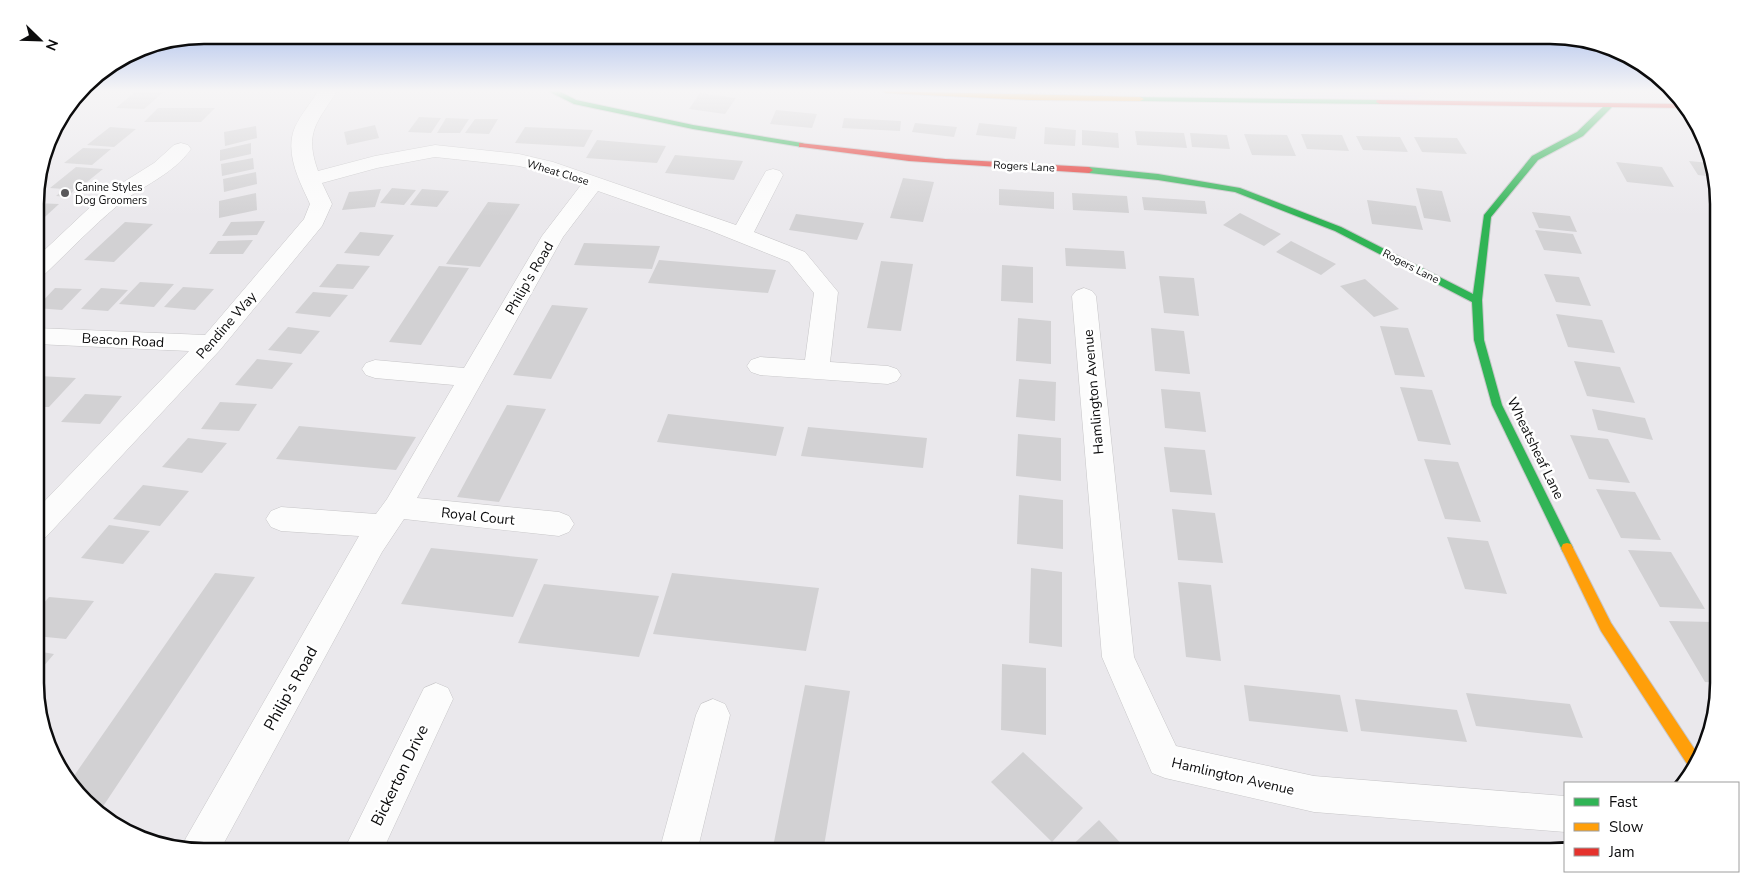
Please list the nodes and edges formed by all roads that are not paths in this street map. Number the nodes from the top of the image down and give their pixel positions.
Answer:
1 (304, 132) edge
2 (726, 132) edge
3 (1582, 132) edge
4 (181, 149) dead end
5 (773, 174) dead end
6 (309, 180) junction
7 (593, 183) junction
8 (742, 234) junction
9 (44, 263) edge
10 (1084, 296) dead end
11 (1477, 300) junction
12 (44, 336) edge
13 (211, 344) junction
14 (760, 366) dead end
15 (375, 370) dead end
16 (816, 370) junction
17 (888, 375) dead end
18 (472, 378) junction
19 (390, 517) junction
20 (281, 520) dead end
21 (44, 521) edge
22 (559, 524) dead end
23 (436, 699) dead end
24 (713, 715) dead end
25 (1691, 758) edge
26 (1564, 814) edge
27 (203, 843) edge
28 (366, 843) edge
29 (680, 843) edge

1 - 6 street, Pendine Way
2 - 11 street, Rogers Lane
3 - 11 street, Wheatsheaf Lane
4 - 9 street
5 - 8 street
6 - 7 street, Wheat Close
6 - 13 street, Pendine Way
7 - 8 street, Wheat Close
7 - 18 street, Philip's Road
8 - 16 street, Wheat Close
10 - 26 street, Hamlington Avenue
11 - 25 street, Wheatsheaf Lane
12 - 13 street, Beacon Road
13 - 21 street, Pendine Way
14 - 16 street
15 - 18 street
16 - 17 street
18 - 19 street, Philip's Road
19 - 20 street
19 - 22 street, Royal Court
19 - 27 street, Philip's Road
23 - 28 street, Bickerton Drive
24 - 29 street

